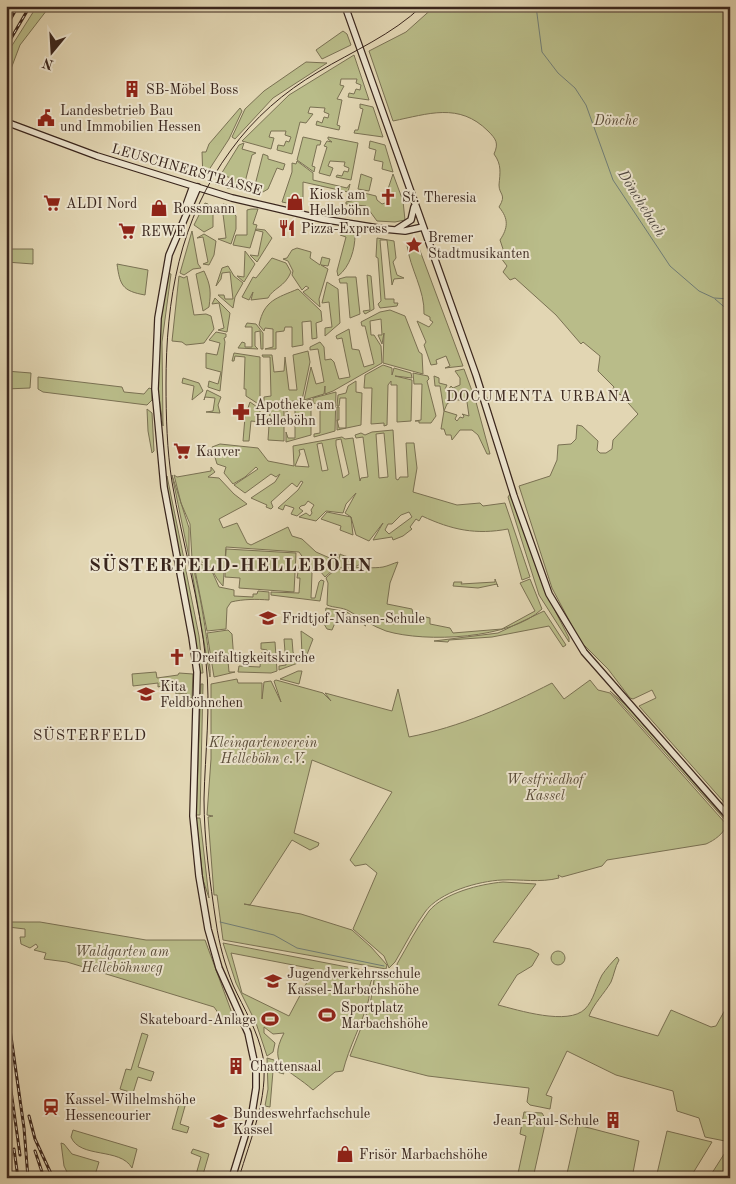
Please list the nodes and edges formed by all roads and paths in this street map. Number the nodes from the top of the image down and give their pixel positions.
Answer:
1 (345, 6) edge
2 (6, 122) edge
3 (195, 186) junction
4 (413, 203) junction
5 (424, 227) junction
6 (392, 230) junction
7 (730, 818) edge
8 (232, 1178) edge

1 - 4 main road
2 - 3 main road, LEUSCHNERSTRASSE
3 - 6 main road, LEUSCHNERSTRASSE
3 - 8 main road
4 - 5 main road
4 - 6 main road
5 - 6 main road, LEUSCHNERSTRASSE
5 - 7 main road

